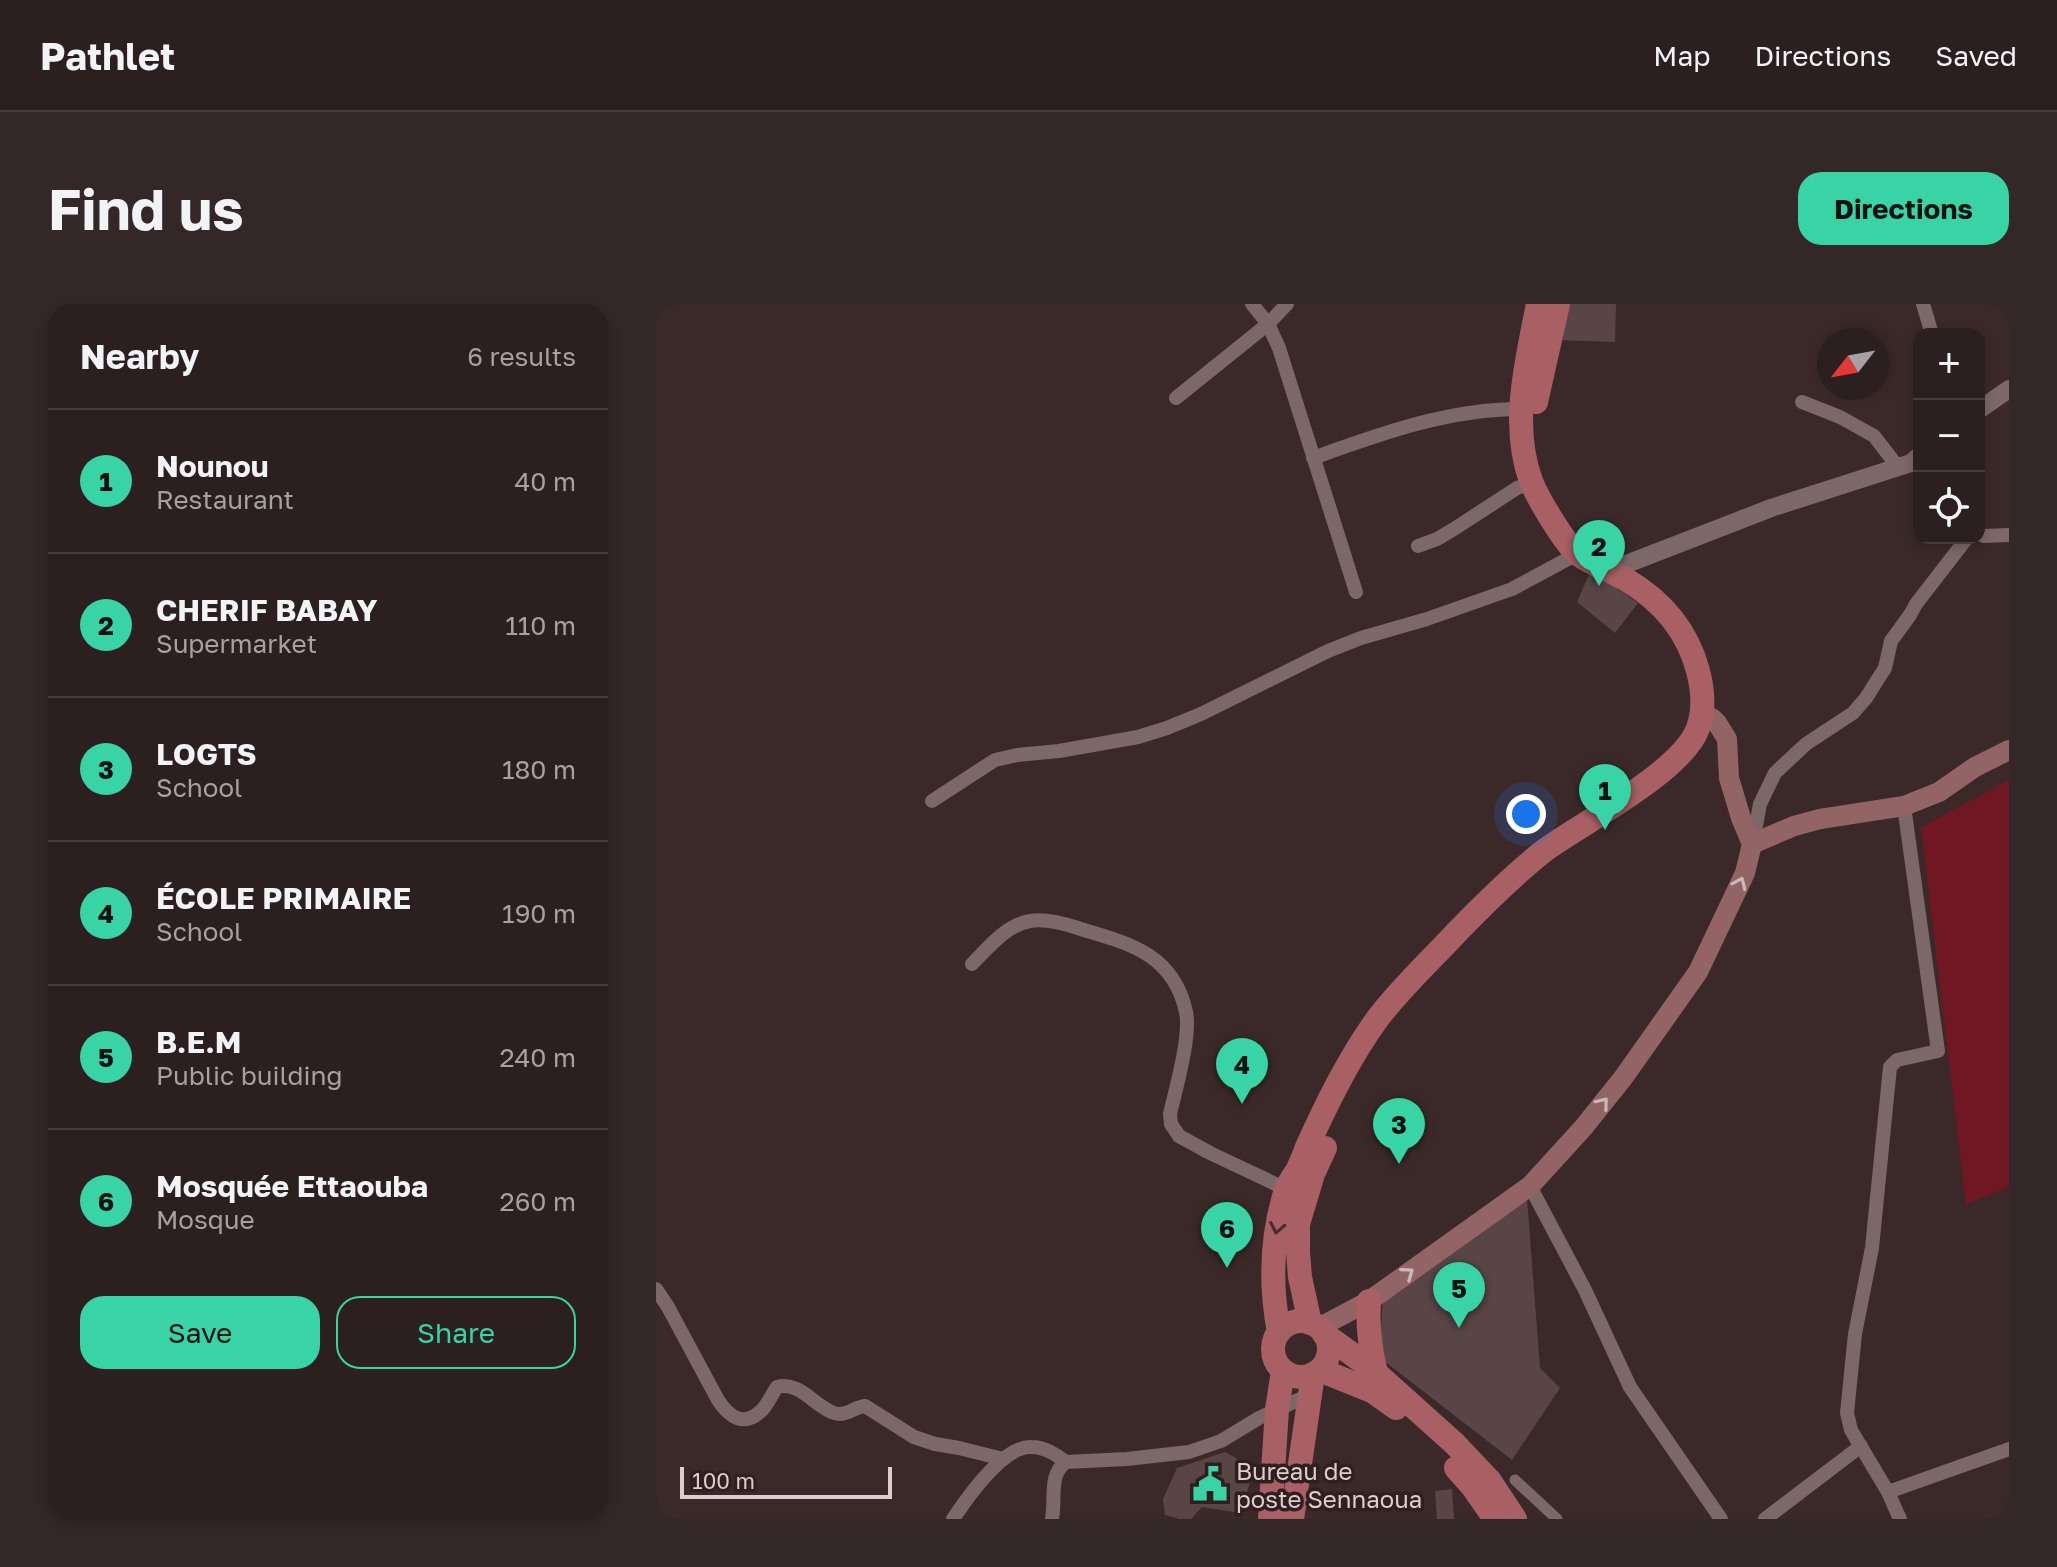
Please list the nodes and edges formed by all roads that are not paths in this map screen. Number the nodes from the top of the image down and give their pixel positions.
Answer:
1 (1252, 304) edge
2 (1287, 304) edge
3 (1538, 304) edge
4 (1558, 304) edge
5 (1923, 304) edge
6 (1268, 324) junction
7 (1930, 328) edge
8 (2009, 389) edge
9 (1176, 398) dead end
10 (1802, 402) dead end
11 (1985, 406) edge
12 (1520, 409) junction
13 (1313, 458) junction
14 (1912, 463) edge
15 (1531, 483) junction
16 (2009, 535) edge
17 (1985, 536) edge
18 (1962, 544) edge
19 (1418, 546) dead end
20 (1577, 554) junction
21 (1624, 565) junction
22 (1356, 592) dead end
23 (1712, 718) junction
24 (2009, 750) edge
25 (932, 801) dead end
26 (1904, 806) junction
27 (1752, 844) junction
28 (972, 964) dead end
29 (1530, 1186) junction
30 (1297, 1190) junction
31 (656, 1289) edge
32 (1369, 1301) junction
33 (1317, 1328) junction
34 (1279, 1332) junction
35 (1283, 1371) junction
36 (1376, 1373) junction
37 (1315, 1380) junction
38 (1277, 1409) junction
39 (1861, 1446) junction
40 (2009, 1449) edge
41 (1003, 1459) junction
42 (1066, 1462) junction
43 (1515, 1480) dead end
44 (1888, 1492) junction
45 (953, 1519) edge
46 (1052, 1519) edge
47 (1270, 1519) edge
48 (1292, 1519) edge
49 (1495, 1519) edge
50 (1515, 1519) edge
51 (1557, 1519) edge
52 (1721, 1519) edge
53 (1765, 1519) edge
54 (1900, 1519) edge

1 - 6 street
2 - 6 street
3 - 12 main road
4 - 21 main road
5 - 7 street
6 - 9 street
6 - 13 street
8 - 11 street
10 - 14 street
12 - 13 street
12 - 15 main road
13 - 22 street
14 - 21 street
15 - 19 street
15 - 20 main road
16 - 17 street
18 - 27 street
20 - 25 street
20 - 30 main road
21 - 23 main road
23 - 27 main road
23 - 30 main road
24 - 26 main road
26 - 27 main road
26 - 39 street
29 -> 27 main road
28 - 30 street
32 -> 29 main road
29 - 52 street
30 - 33 main road
30 -> 34 main road
31 - 41 street
32 - 33 main road
32 - 36 main road
33 - 34 main road
33 - 36 main road
33 - 37 main road
34 - 35 main road
35 - 37 main road
35 - 38 main road
36 - 50 main road
37 - 38 street
37 - 48 main road
37 - 49 main road
38 - 42 street
38 - 47 main road
39 - 44 street
39 - 53 street
40 - 44 street
41 - 42 street
41 - 45 street
42 - 46 street
43 - 51 street
44 - 54 street

